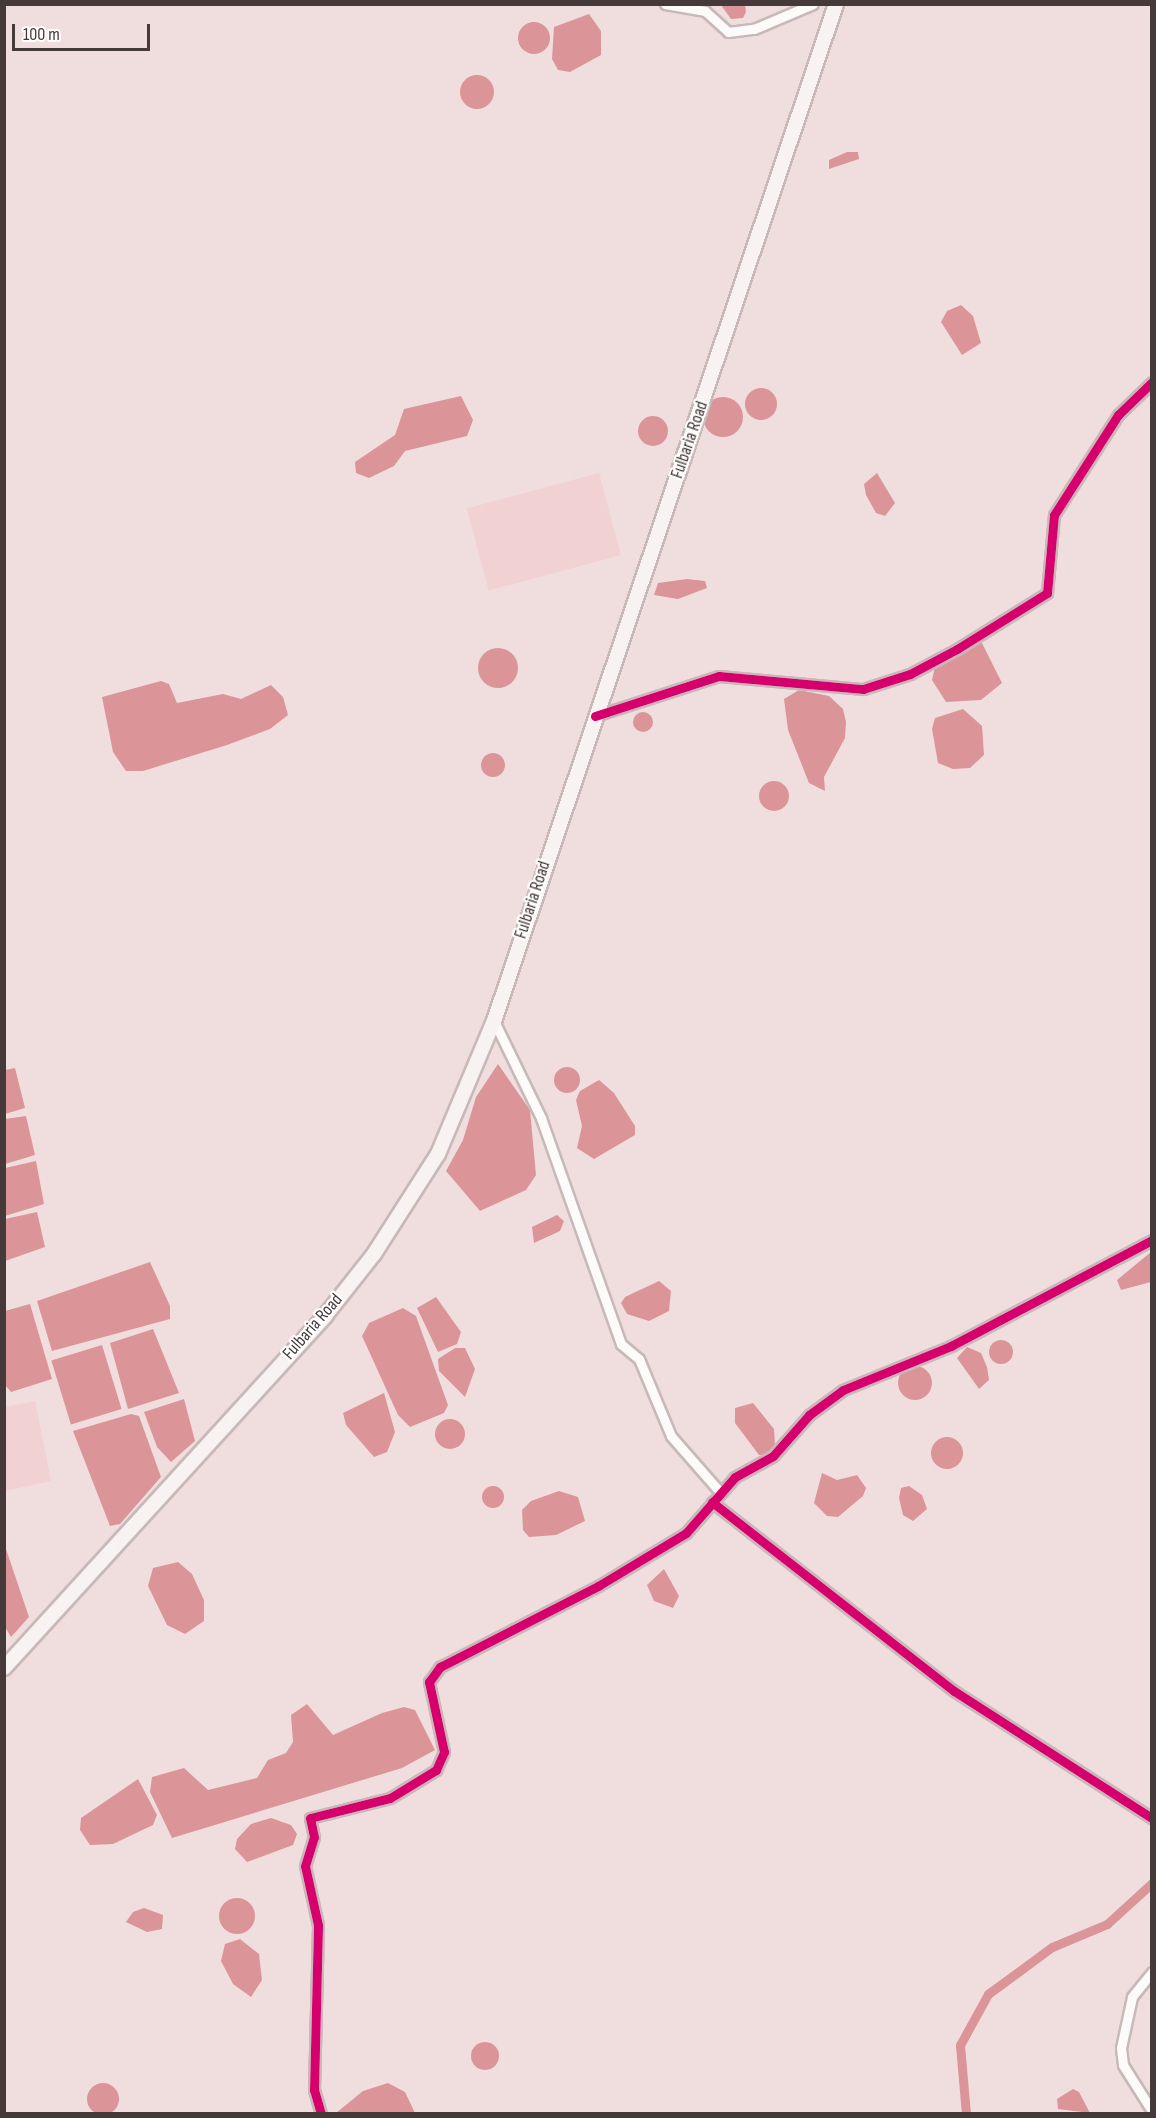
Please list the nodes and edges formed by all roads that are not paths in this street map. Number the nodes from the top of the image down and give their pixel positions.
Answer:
1 (665, 4) edge
2 (813, 4) edge
3 (836, 4) edge
4 (1152, 382) edge
5 (595, 716) junction
6 (494, 1021) junction
7 (1152, 1240) edge
8 (720, 1492) junction
9 (712, 1503) junction
10 (4, 1668) edge
11 (1152, 1818) edge
12 (1152, 1972) edge
13 (1152, 2111) edge
14 (321, 2114) edge

1 - 2 street
3 - 5 main road, Fulbaria Road
4 - 5 street
5 - 6 main road, Fulbaria Road
6 - 8 street
6 - 10 main road, Fulbaria Road
7 - 8 street
8 - 9 street
9 - 11 street
9 - 14 street
12 - 13 street

